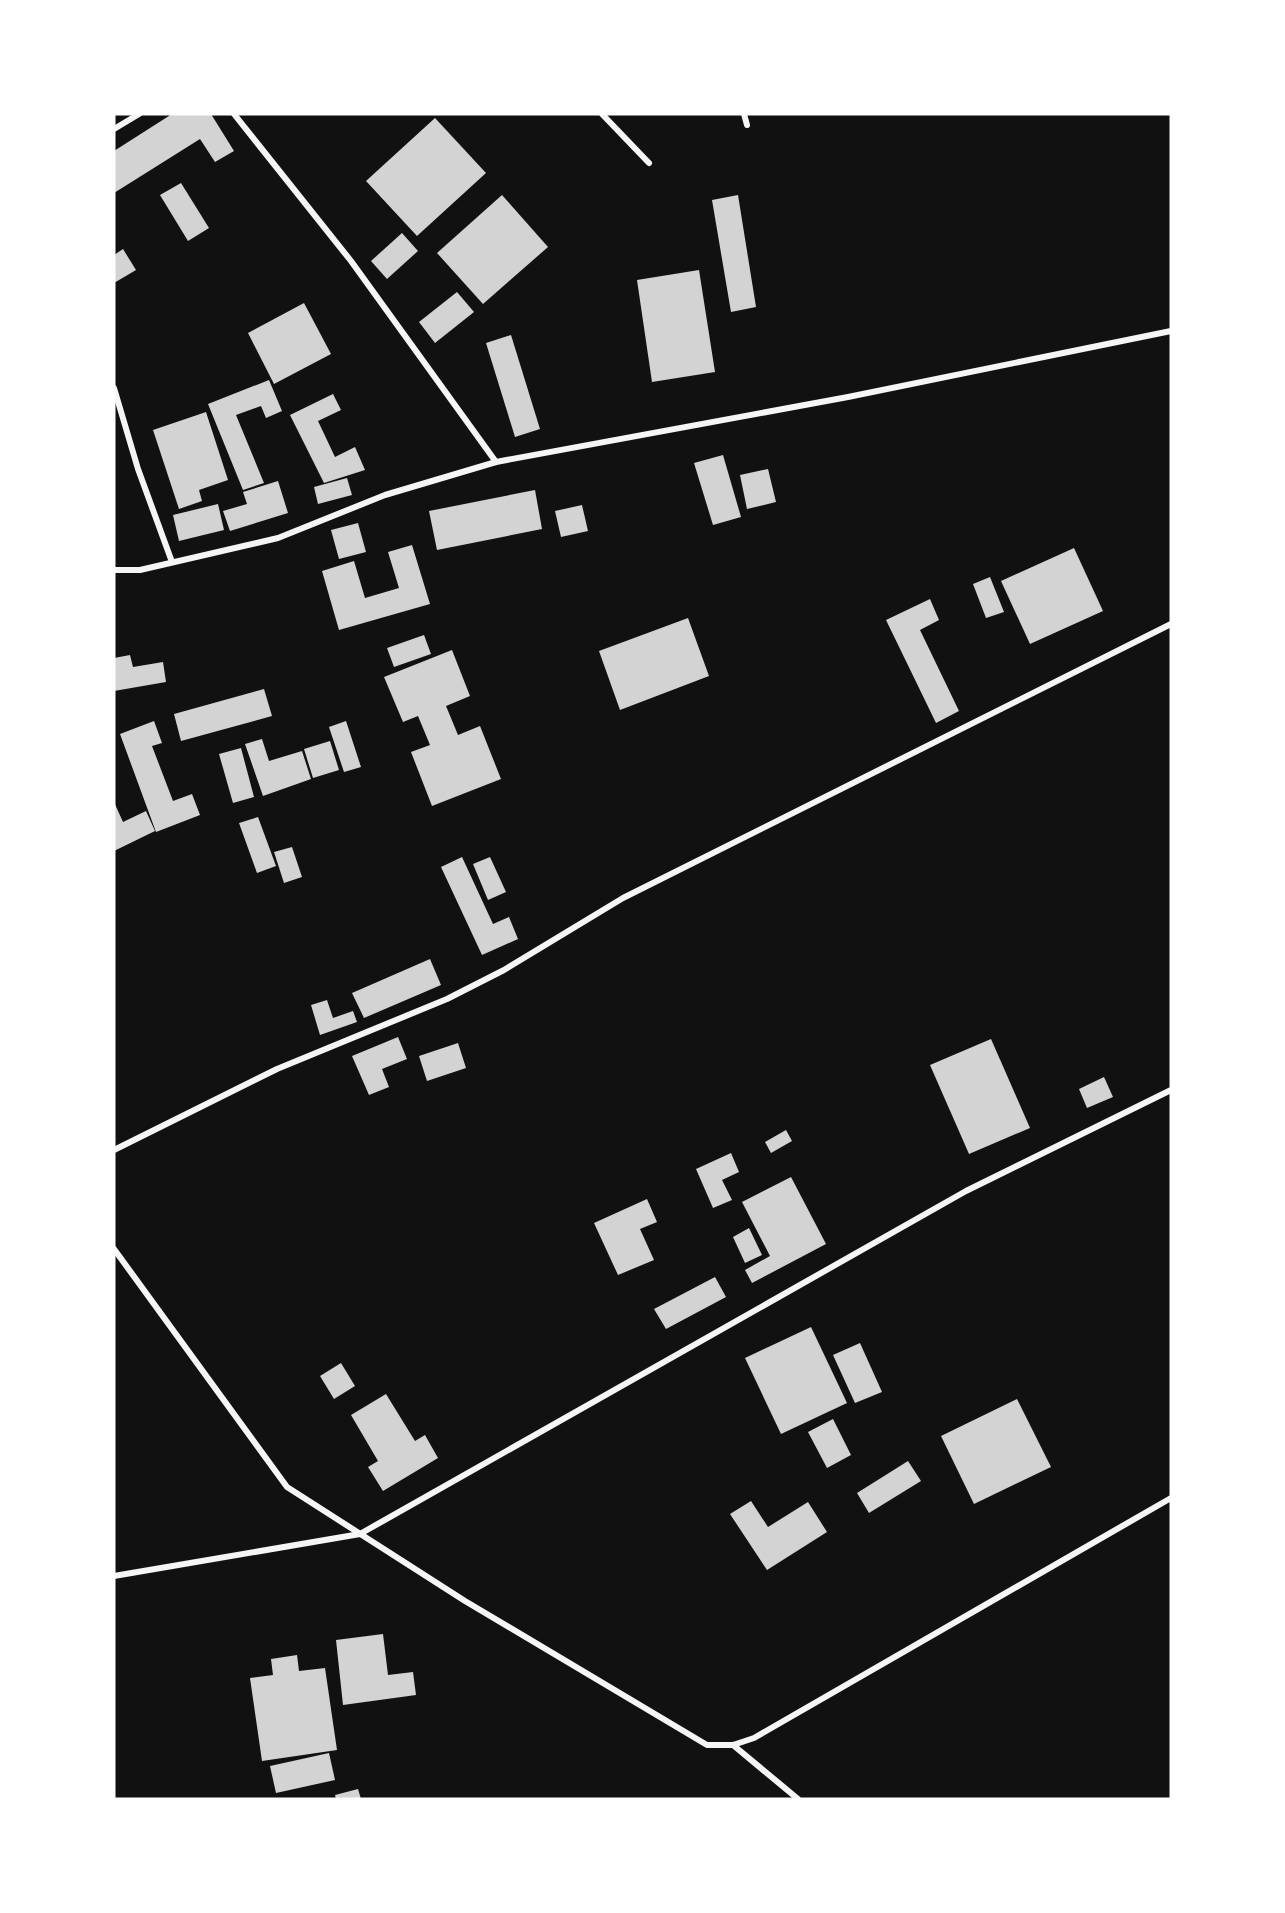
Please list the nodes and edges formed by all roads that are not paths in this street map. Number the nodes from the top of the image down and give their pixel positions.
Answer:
1 (139, 114) edge
2 (234, 114) edge
3 (602, 114) edge
4 (744, 114) edge
5 (747, 125) dead end
6 (114, 129) edge
7 (650, 163) dead end
8 (1171, 331) edge
9 (114, 388) edge
10 (496, 462) junction
11 (172, 562) junction
12 (114, 570) edge
13 (1171, 624) edge
14 (1171, 1090) edge
15 (114, 1150) edge
16 (114, 1249) edge
17 (1171, 1498) edge
18 (360, 1534) junction
19 (114, 1576) edge
20 (734, 1745) junction
21 (798, 1799) edge

1 - 6 street
2 - 10 street
3 - 7 street
4 - 5 street
8 - 10 street
9 - 11 street
10 - 11 street
11 - 12 street
13 - 15 street
14 - 18 street
16 - 18 street
17 - 20 street
18 - 19 street
18 - 20 street
20 - 21 street

